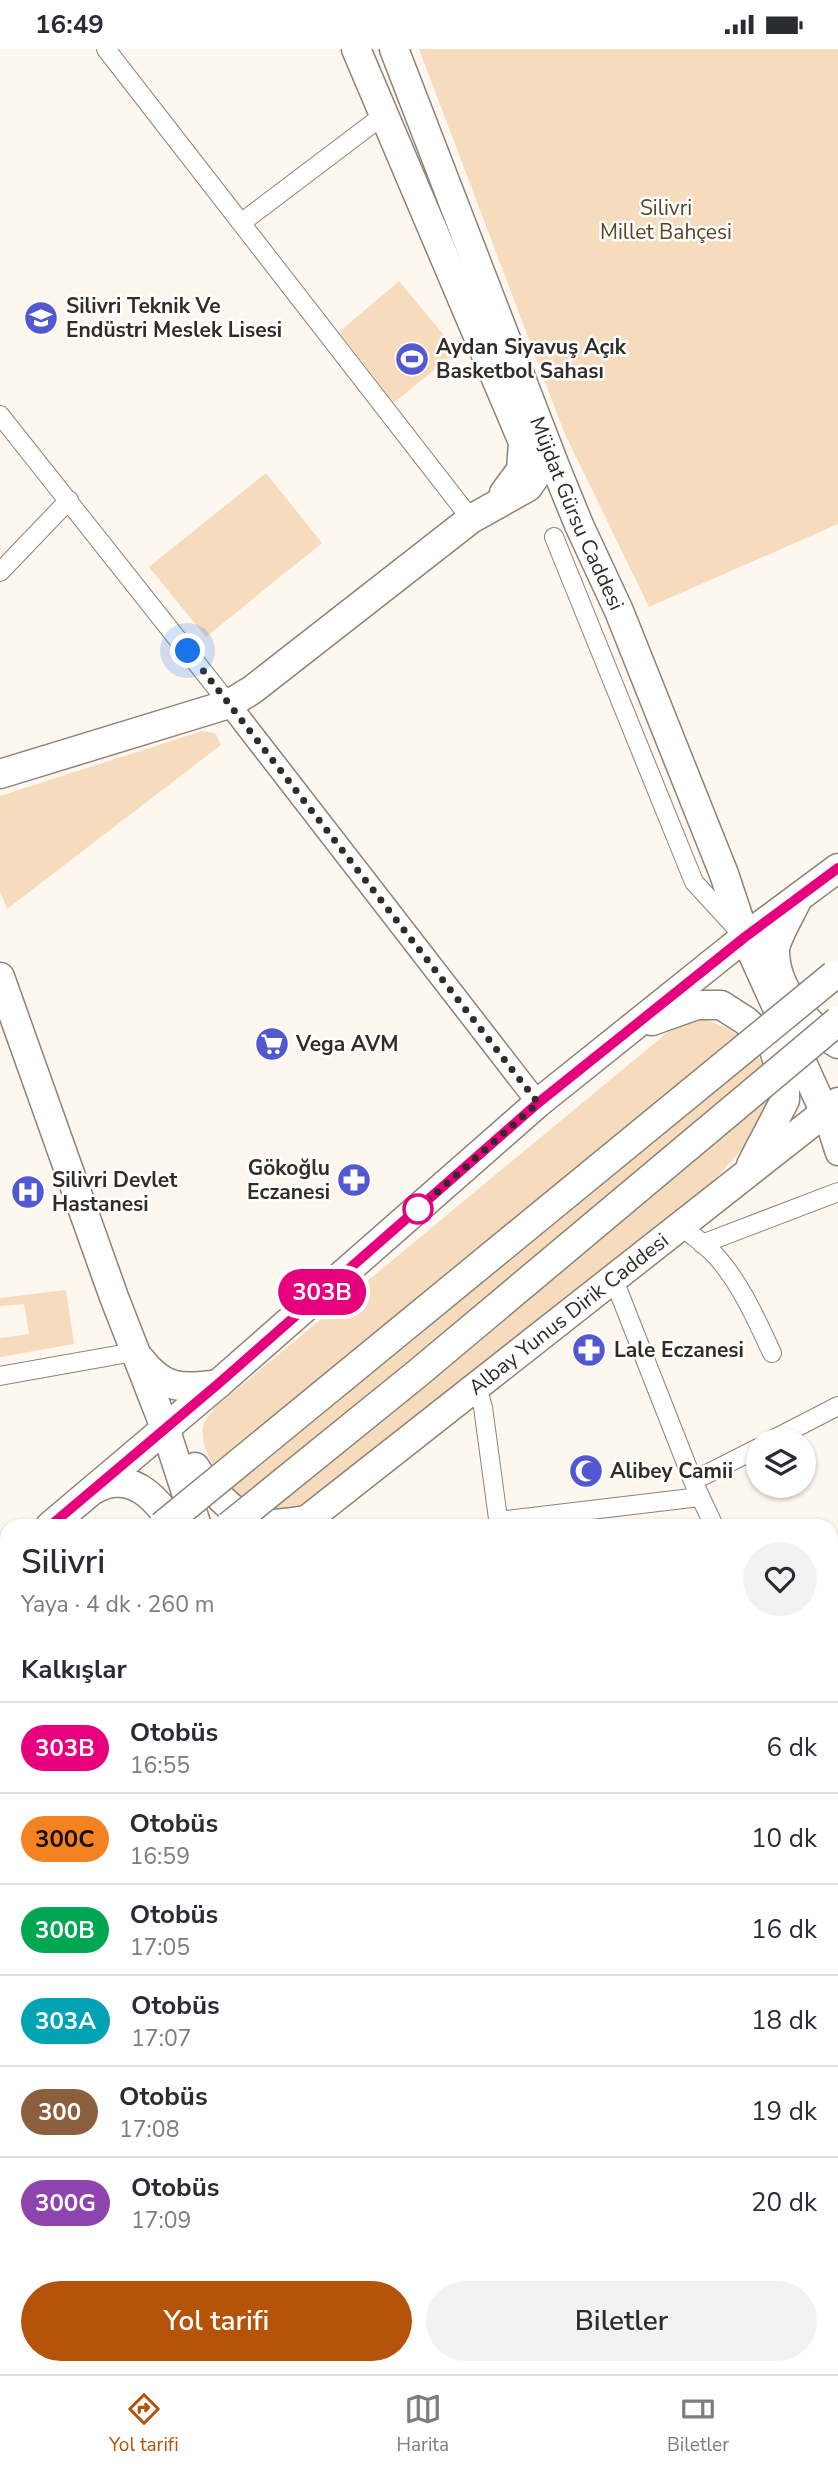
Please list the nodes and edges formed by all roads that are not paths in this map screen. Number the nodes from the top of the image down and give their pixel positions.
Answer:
1 (106, 49) edge
2 (356, 49) edge
3 (394, 49) edge
4 (385, 114) junction
5 (241, 223) junction
6 (0, 415) edge
7 (548, 446) junction
8 (69, 501) junction
9 (479, 514) junction
10 (554, 537) dead end
11 (0, 572) edge
12 (229, 704) junction
13 (0, 773) edge
14 (838, 868) edge
15 (798, 898) junction
16 (745, 937) junction
17 (836, 974) edge
18 (0, 977) edge
19 (838, 1021) edge
20 (631, 1029) junction
21 (10, 1032) edge
22 (838, 1044) edge
23 (538, 1103) junction
24 (832, 1107) edge
25 (838, 1151) edge
26 (742, 1180) junction
27 (838, 1192) edge
28 (692, 1235) junction
29 (614, 1280) junction
30 (134, 1352) junction
31 (772, 1353) dead end
32 (0, 1375) edge
33 (218, 1384) junction
34 (478, 1387) junction
35 (838, 1406) edge
36 (164, 1428) junction
37 (795, 1428) edge
38 (746, 1456) edge
39 (697, 1489) junction
40 (93, 1490) junction
41 (587, 1518) edge
42 (58, 1519) edge
43 (171, 1519) edge
44 (171, 1519) edge
45 (195, 1519) edge
46 (238, 1519) edge
47 (250, 1519) edge
48 (308, 1519) edge
49 (497, 1519) edge
50 (569, 1519) edge
51 (711, 1519) edge

1 - 5 street
2 - 4 main road, Müjdat Gürsu Caddesi
3 - 7 main road, Müjdat Gürsu Caddesi
4 - 5 street
4 - 9 main road, Müjdat Gürsu Caddesi
5 - 9 street
6 - 8 street
7 - 9 main road
7 - 16 main road, Müjdat Gürsu Caddesi
8 - 11 street
8 - 12 street
9 - 12 main road
10 - 16 street
12 - 13 main road
12 - 23 street
14 - 15 main road
15 - 16 main road
15 - 22 main road
16 - 20 main road
16 - 24 main road, Müjdat Gürsu Caddesi
17 - 43 main road, bridge
18 - 21 main road
19 - 46 main road, bridge
20 - 23 main road
20 - 26 main road
21 - 30 main road
23 - 33 main road
24 - 25 main road
24 - 26 main road, Albay Yunus Dirik Caddesi
26 - 28 main road, Albay Yunus Dirik Caddesi
27 - 28 street
28 - 29 main road, Albay Yunus Dirik Caddesi
28 - 31 street
29 - 34 main road, Albay Yunus Dirik Caddesi
29 - 39 street
30 - 32 street
30 - 33 main road
30 - 36 main road
33 - 36 main road
33 - 47 main road
34 - 48 main road, Albay Yunus Dirik Caddesi
34 - 49 street
35 - 37 street
36 - 40 main road
36 - 45 main road
38 - 39 street
39 - 41 street
39 - 51 street
40 - 42 main road
40 - 44 main road
41 - 50 street

